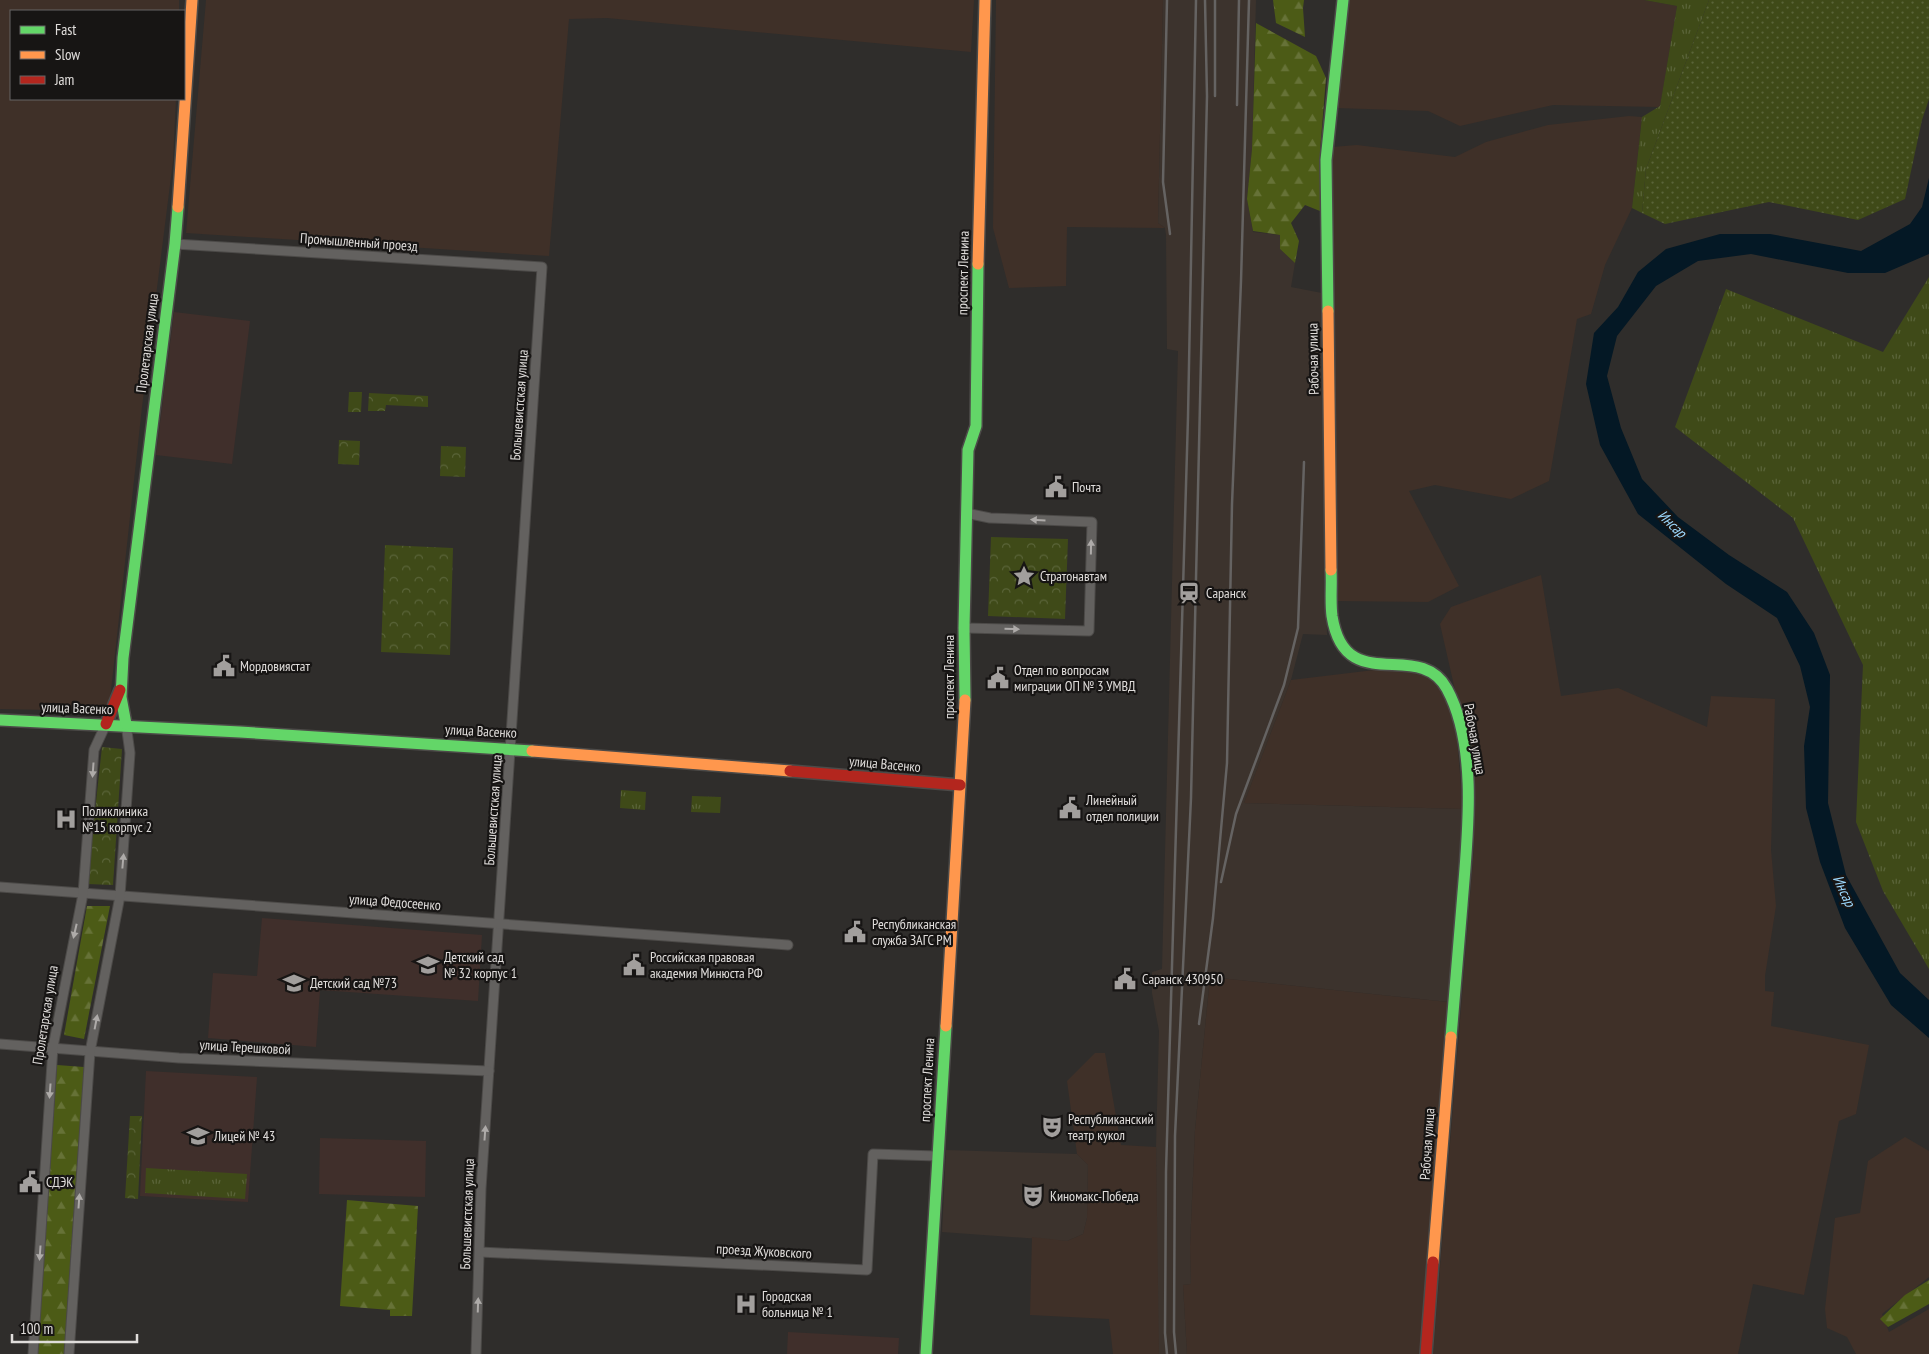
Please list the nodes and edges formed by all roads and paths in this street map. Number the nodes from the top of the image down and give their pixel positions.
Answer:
1 (192, 0) edge
2 (985, 0) edge
3 (1343, 0) edge
4 (185, 95) edge
5 (185, 100) edge
6 (174, 244) junction
7 (542, 267) joint
8 (966, 513) junction
9 (964, 628) junction
10 (121, 688) junction
11 (0, 720) edge
12 (106, 724) junction
13 (126, 724) junction
14 (510, 748) junction
15 (960, 784) junction
16 (0, 887) edge
17 (83, 894) junction
18 (120, 896) junction
19 (499, 924) junction
20 (788, 945) dead end
21 (0, 1044) edge
22 (53, 1047) junction
23 (90, 1052) junction
24 (489, 1071) junction
25 (937, 1156) junction
26 (480, 1252) junction
27 (33, 1354) edge
28 (69, 1354) edge
29 (476, 1354) edge
30 (926, 1354) edge
31 (1426, 1354) edge

1 - 4 main road, Пролетарская улица
2 - 8 main road, проспект Ленина
3 - 31 main road, Рабочая улица
5 - 6 main road, Пролетарская улица
6 - 7 street, Промышленный проезд
6 - 10 main road, Пролетарская улица
7 - 14 street, Большевистская улица
8 - 9 main road, проспект Ленина
9 -> 8 street
9 - 15 main road, проспект Ленина
10 - 12 main road, Пролетарская улица
10 - 13 main road, Пролетарская улица
11 - 12 main road, улица Васенко
12 - 13 main road, улица Васенко
12 -> 17 street, Пролетарская улица
13 - 14 main road, улица Васенко
18 -> 13 street, Пролетарская улица
14 - 15 main road, улица Васенко
14 - 19 street, Большевистская улица
15 - 25 main road, проспект Ленина
16 - 17 street, улица Федосеенко
17 - 18 street, улица Федосеенко
17 -> 22 street, Пролетарская улица
18 - 19 street, улица Федосеенко
23 -> 18 street, Пролетарская улица
19 - 20 street, улица Федосеенко
19 - 24 street, Большевистская улица
21 - 22 street, улица Терешковой
22 - 23 street, улица Терешковой
22 -> 27 street, Пролетарская улица
23 - 24 street, улица Терешковой
28 -> 23 street, Пролетарская улица
26 -> 24 street, Большевистская улица
25 - 26 street, проезд Жуковского
25 - 30 main road, проспект Ленина
29 -> 26 street, Большевистская улица

